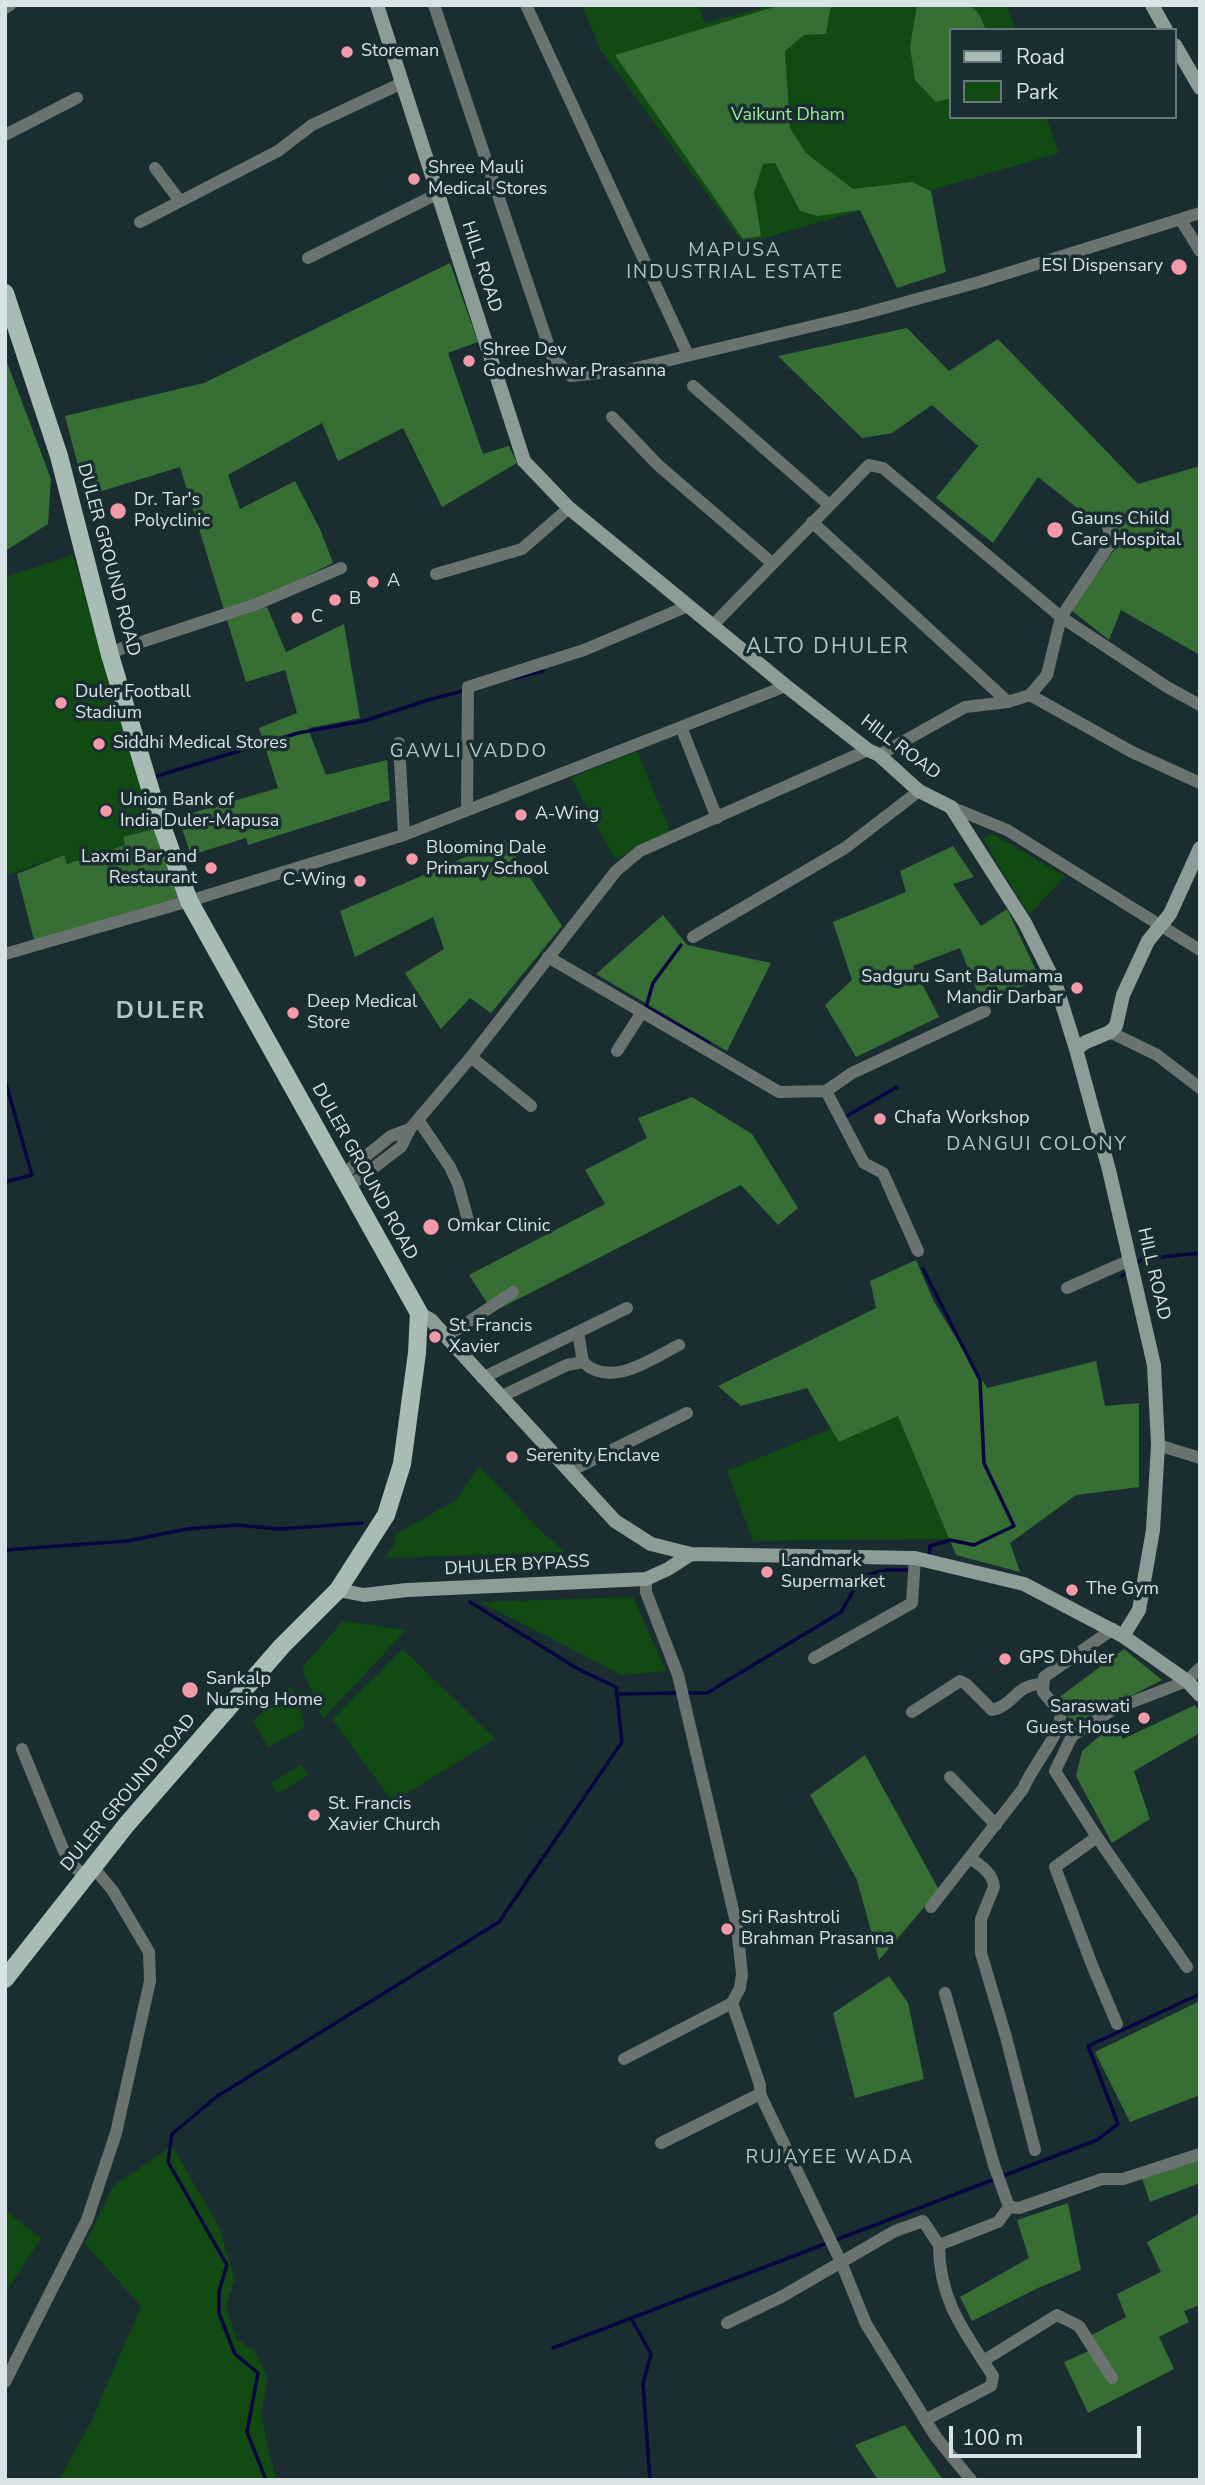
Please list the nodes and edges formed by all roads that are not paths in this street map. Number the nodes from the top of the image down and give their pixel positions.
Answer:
1 (10, 5) edge
2 (377, 5) edge
3 (434, 5) edge
4 (526, 5) edge
5 (1152, 5) edge
6 (5, 8) edge
7 (1165, 28) edge
8 (1177, 48) edge
9 (402, 83) junction
10 (1200, 88) edge
11 (77, 98) dead end
12 (5, 135) edge
13 (155, 168) dead end
14 (437, 194) junction
15 (180, 201) junction
16 (1200, 213) edge
17 (1181, 219) junction
18 (140, 222) dead end
19 (1200, 251) edge
20 (308, 258) dead end
21 (5, 293) edge
22 (688, 355) junction
23 (693, 386) dead end
24 (611, 417) dead end
25 (829, 505) junction
26 (569, 508) junction
27 (812, 522) junction
28 (1108, 527) dead end
29 (772, 563) junction
30 (341, 568) dead end
31 (436, 574) dead end
32 (688, 606) junction
33 (1061, 617) junction
34 (712, 626) junction
35 (110, 655) junction
36 (786, 686) junction
37 (1030, 695) junction
38 (1009, 702) junction
39 (1200, 705) edge
40 (681, 727) junction
41 (399, 743) dead end
42 (874, 752) junction
43 (1200, 783) edge
44 (919, 790) junction
45 (951, 807) junction
46 (467, 810) junction
47 (718, 818) junction
48 (404, 835) junction
49 (1200, 848) edge
50 (189, 901) junction
51 (1159, 926) junction
52 (693, 937) dead end
53 (1200, 950) edge
54 (5, 954) edge
55 (548, 957) junction
56 (985, 1011) dead end
57 (642, 1012) junction
58 (1110, 1032) junction
59 (1076, 1049) junction
60 (617, 1051) dead end
61 (471, 1057) junction
62 (1200, 1088) edge
63 (826, 1091) junction
64 (531, 1106) dead end
65 (415, 1125) junction
66 (345, 1182) junction
67 (470, 1227) dead end
68 (918, 1251) dead end
69 (1130, 1260) junction
70 (1067, 1288) dead end
71 (513, 1292) dead end
72 (627, 1308) dead end
73 (419, 1313) junction
74 (578, 1332) junction
75 (446, 1337) junction
76 (679, 1345) dead end
77 (583, 1362) junction
78 (482, 1378) junction
79 (500, 1397) junction
80 (687, 1413) dead end
81 (1158, 1445) junction
82 (1200, 1458) edge
83 (570, 1471) junction
84 (691, 1554) junction
85 (915, 1558) junction
86 (646, 1579) junction
87 (338, 1590) junction
88 (1118, 1632) junction
89 (814, 1658) dead end
90 (1200, 1668) edge
91 (1187, 1681) junction
92 (1043, 1684) junction
93 (1200, 1695) edge
94 (912, 1712) dead end
95 (22, 1749) dead end
96 (950, 1777) dead end
97 (996, 1825) junction
98 (1097, 1837) junction
99 (970, 1858) junction
100 (89, 1872) junction
101 (931, 1907) dead end
102 (1187, 1967) dead end
103 (5, 1979) edge
104 (945, 1993) dead end
105 (732, 2003) junction
106 (1117, 2024) dead end
107 (624, 2059) dead end
108 (760, 2094) junction
109 (661, 2143) dead end
110 (1035, 2150) dead end
111 (1200, 2154) edge
112 (1009, 2207) junction
113 (939, 2245) junction
114 (841, 2262) junction
115 (727, 2323) dead end
116 (983, 2361) junction
117 (1112, 2378) dead end
118 (5, 2382) edge
119 (925, 2420) junction
120 (971, 2480) edge

1 - 6 street
2 - 9 street, HILL ROAD
3 - 22 street
4 - 22 street
5 - 7 street
8 - 10 street
9 - 14 street, HILL ROAD
9 - 15 street
11 - 12 street
13 - 15 street
14 - 20 street
14 - 26 street, HILL ROAD
15 - 18 street
16 - 17 street
17 - 19 street
17 - 22 street
21 - 35 main road, DULER GROUND ROAD
23 - 25 street
24 - 29 street
25 - 27 street
25 - 33 street
26 - 31 street
26 - 32 street, HILL ROAD
27 - 29 street
27 - 38 street
28 - 33 street
29 - 34 street
30 - 35 street
32 - 34 street, HILL ROAD
32 - 46 street
33 - 37 street
33 - 39 street
34 - 36 street, HILL ROAD
35 - 50 main road, DULER GROUND ROAD
36 - 40 street
36 - 42 street, HILL ROAD
37 - 38 street
37 - 43 street
38 - 42 street
40 - 46 street
40 - 47 street
41 - 48 street
42 - 44 street, HILL ROAD
42 - 47 street
44 - 45 street, HILL ROAD
44 - 52 street
45 - 51 street
45 - 59 street, HILL ROAD
46 - 48 street
47 - 55 street
48 - 50 street
49 - 51 street
50 - 54 street
50 - 66 main road, DULER GROUND ROAD
51 - 53 street
51 - 58 street
55 - 57 street
55 - 61 street
56 - 63 street
57 - 60 street
57 - 63 street
58 - 59 street
58 - 62 street
59 - 69 street, HILL ROAD
61 - 64 street
61 - 65 street
63 - 68 street
65 - 66 street
65 - 67 street
66 - 73 main road, DULER GROUND ROAD
69 - 70 street
69 - 81 street, HILL ROAD
71 - 75 street
72 - 74 street
73 - 75 street
73 - 87 main road, DULER GROUND ROAD
74 - 77 street
74 - 78 street
75 - 78 street
76 - 77 street
77 - 79 street
78 - 79 street
79 - 83 street
80 - 83 street
81 - 82 street
81 - 88 street, HILL ROAD
83 - 84 street
84 - 85 street
84 - 86 street, DHULER BYPASS
85 - 88 street
85 - 89 street
86 - 87 street, DHULER BYPASS
86 - 105 street
87 - 100 main road, DULER GROUND ROAD
88 - 91 street
88 - 92 street
90 - 91 street
91 - 93 street
91 - 98 street
92 - 94 street
92 - 97 street
95 - 100 street
96 - 97 street
97 - 99 street
98 - 102 street
98 - 106 street
99 - 101 street
99 - 110 street
100 - 103 main road, DULER GROUND ROAD
100 - 118 street
104 - 112 street
105 - 107 street
105 - 108 street
108 - 109 street
108 - 114 street
111 - 112 street
112 - 113 street
113 - 114 street
113 - 116 street
114 - 115 street
114 - 119 street
116 - 117 street
116 - 119 street
119 - 120 street

